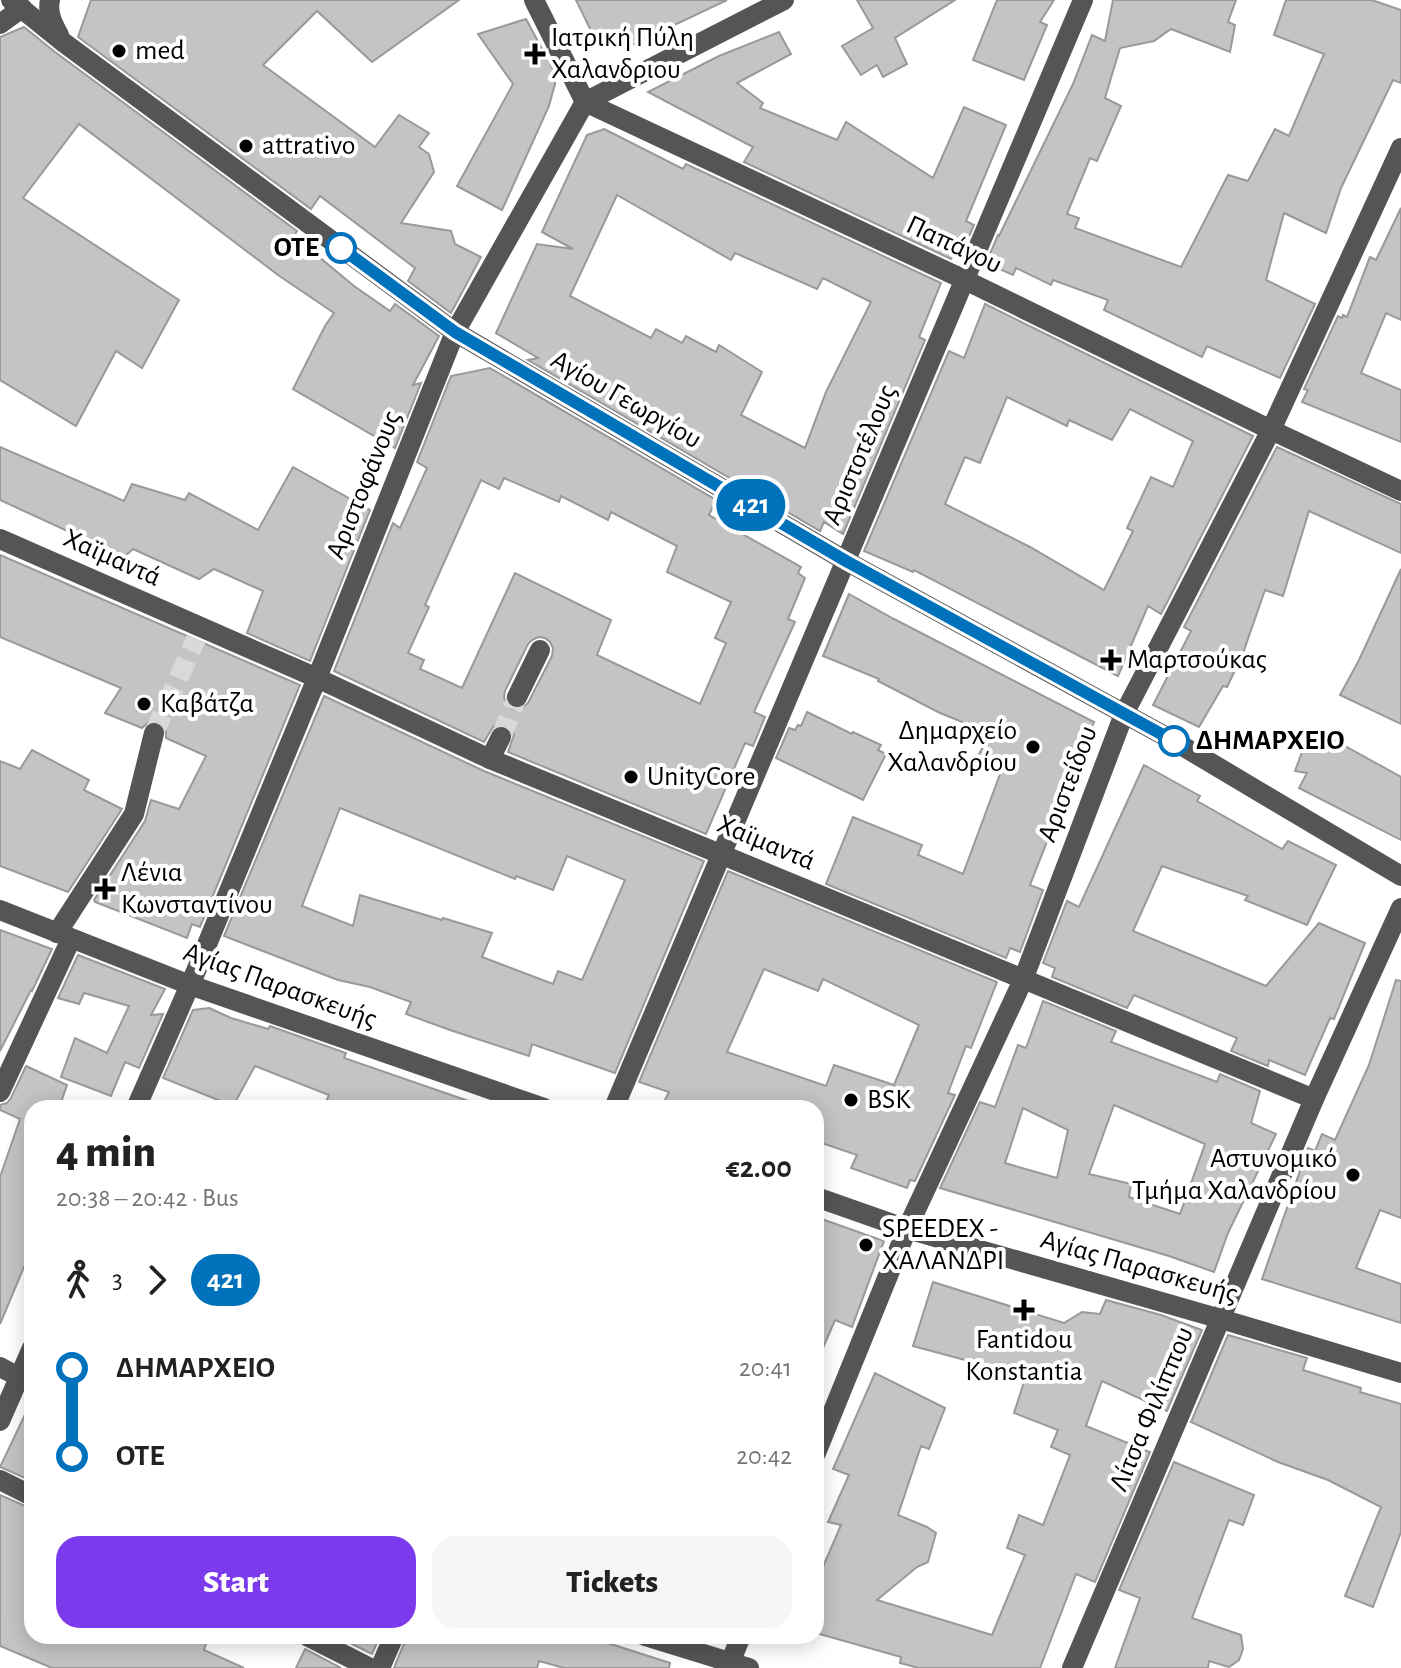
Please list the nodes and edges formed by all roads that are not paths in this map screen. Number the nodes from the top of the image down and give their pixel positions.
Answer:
1 (50, 0) edge
2 (534, 0) edge
3 (784, 0) edge
4 (1083, 0) edge
5 (16, 4) edge
6 (0, 24) edge
7 (63, 42) junction
8 (585, 102) junction
9 (1401, 148) edge
10 (965, 280) junction
11 (455, 332) junction
12 (1271, 430) junction
13 (1401, 491) edge
14 (0, 539) edge
15 (846, 561) junction
16 (540, 650) dead end
17 (317, 678) junction
18 (517, 697) tunnel mouth
19 (1124, 714) junction
20 (154, 733) tunnel mouth
21 (501, 737) tunnel mouth
22 (490, 759) junction
23 (723, 855) junction
24 (1401, 876) edge
25 (1401, 908) edge
26 (0, 910) edge
27 (64, 936) junction
28 (1023, 980) junction
29 (190, 985) junction
30 (0, 1092) edge
31 (1314, 1099) junction
32 (140, 1100) edge
33 (493, 1100) edge
34 (617, 1100) edge
35 (824, 1200) edge
36 (907, 1229) junction
37 (1221, 1319) junction
38 (0, 1367) edge
39 (1401, 1373) edge
40 (24, 1380) edge
41 (24, 1384) edge
42 (0, 1421) edge
43 (824, 1433) edge
44 (0, 1480) edge
45 (24, 1492) edge
46 (323, 1644) edge
47 (390, 1644) edge
48 (669, 1644) edge
49 (740, 1644) edge
50 (736, 1666) edge
51 (370, 1668) edge
52 (380, 1668) edge
53 (1072, 1668) edge

1 - 7 street
2 - 8 street
3 - 8 street
4 - 10 street, Αριστοτέλους
5 - 6 street
5 - 7 street, Αγίου Γεωργίου
7 - 11 street, Αγίου Γεωργίου
8 - 10 street, Παπάγου
8 - 11 street, Αριστοφάνους
9 - 12 street, Αριστείδου
10 - 12 street, Παπάγου
10 - 15 street, Αριστοτέλους
11 - 15 street, Αγίου Γεωργίου
11 - 17 street, Αριστοφάνους
12 - 13 street, Παπάγου
12 - 19 street, Αριστείδου
14 - 17 street, Χαϊμαντά
15 - 19 street, Αγίου Γεωργίου
15 - 23 street, Αριστοτέλους
16 - 18 street
17 - 22 street, Χαϊμαντά
17 - 29 street, Αριστοφάνους
19 - 24 street, Αγίου Γεωργίου
19 - 28 street, Αριστείδου
20 - 27 street
21 - 22 street
22 - 23 street, Χαϊμαντά
23 - 28 street, Χαϊμαντά
23 - 34 street, Αριστοτέλους
25 - 31 street, Λίτσα Φιλίππου
26 - 27 street, Αγίας Παρασκευής
27 - 29 street, Αγίας Παρασκευής
27 - 30 street
28 - 31 street, Χαϊμαντά
28 - 36 street, Αριστείδου
29 - 32 street, Αριστοφάνους
29 - 33 street, Αγίας Παρασκευής
31 - 37 street, Λίτσα Φιλίππου
35 - 36 street, Αγίας Παρασκευής
36 - 37 street, Αγίας Παρασκευής
36 - 43 street, Αριστείδου
37 - 39 street, Αγίας Παρασκευής
37 - 53 street, Λίτσα Φιλίππου
38 - 40 street
41 - 42 street
44 - 45 street
46 - 51 street
47 - 52 street
48 - 50 street
49 - 50 street

